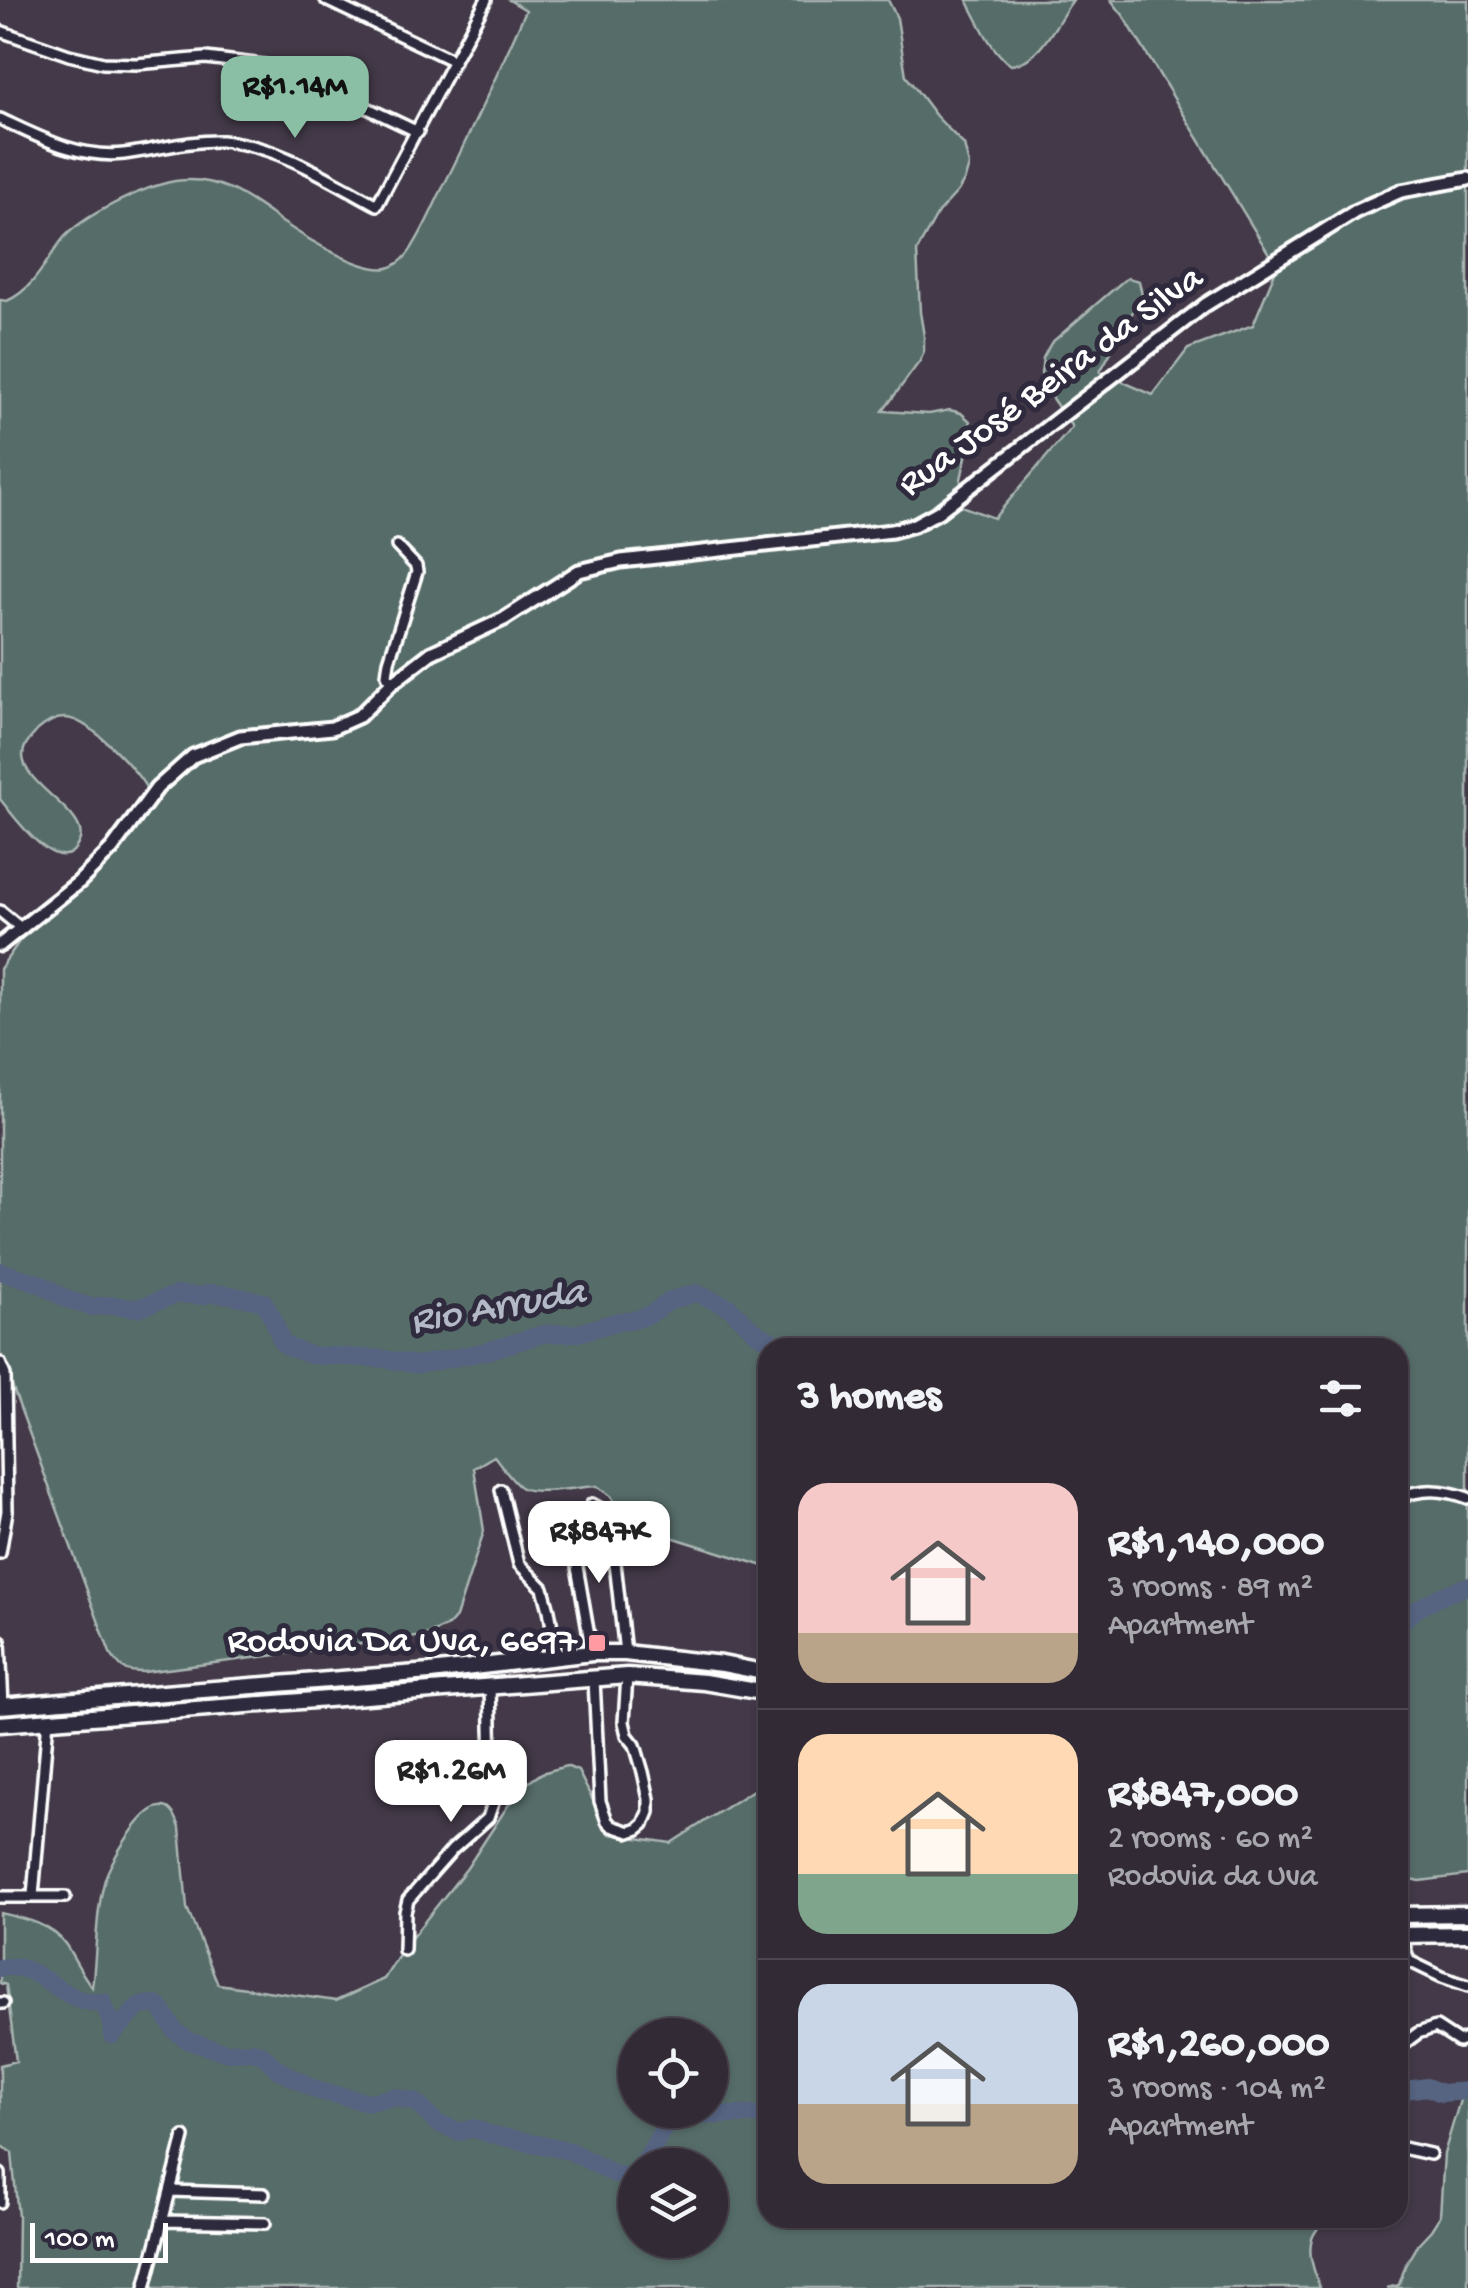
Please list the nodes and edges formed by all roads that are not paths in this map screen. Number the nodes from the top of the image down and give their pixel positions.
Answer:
1 (326, 0) edge
2 (486, 0) edge
3 (0, 31) edge
4 (454, 61) junction
5 (0, 118) edge
6 (418, 132) junction
7 (1468, 180) edge
8 (397, 546) dead end
9 (391, 684) junction
10 (0, 911) edge
11 (22, 928) junction
12 (0, 946) edge
13 (0, 1364) edge
14 (501, 1490) dead end
15 (1408, 1495) edge
16 (1468, 1498) edge
17 (592, 1504) dead end
18 (0, 1553) edge
19 (576, 1561) dead end
20 (0, 1641) edge
21 (625, 1653) junction
22 (592, 1654) junction
23 (557, 1656) junction
24 (758, 1671) edge
25 (627, 1676) junction
26 (594, 1680) junction
27 (490, 1686) junction
28 (758, 1691) edge
29 (1, 1706) edge
30 (48, 1720) junction
31 (0, 1724) edge
32 (33, 1896) junction
33 (0, 1897) edge
34 (65, 1897) dead end
35 (1408, 1914) edge
36 (1468, 1914) edge
37 (1468, 1934) edge
38 (1408, 1936) edge
39 (404, 1950) dead end
40 (1408, 1958) edge
41 (1468, 1986) edge
42 (1468, 2038) edge
43 (1408, 2041) edge
44 (184, 2138) dead end
45 (1408, 2149) edge
46 (1430, 2154) dead end
47 (0, 2174) edge
48 (170, 2191) junction
49 (264, 2194) dead end
50 (0, 2202) edge
51 (162, 2221) junction
52 (265, 2223) dead end
53 (144, 2288) edge

1 - 4 street
2 - 4 street
3 - 6 street
4 - 6 street
5 - 6 street
7 - 9 street, Rua José Beira da Silva
8 - 9 street
9 - 11 street, Rua José Beira da Silva
10 - 11 street
11 - 12 street, Rua José Beira da Silva
13 - 18 street
14 - 23 street
15 - 16 street
17 - 21 street
19 - 22 street
20 - 29 street
21 - 22 main road
21 - 24 main road
22 - 23 main road
23 - 29 main road
25 - 26 main road
25 - 26 street
25 - 28 main road
26 - 27 main road
27 - 30 main road
27 - 39 street
30 - 31 main road
30 - 32 street
32 - 33 street
32 - 34 street
35 - 36 main road
37 - 38 main road
40 - 41 street
42 - 43 street
44 - 48 street
45 - 46 street
47 - 50 street
48 - 49 street
48 - 51 street
51 - 52 street
51 - 53 street

